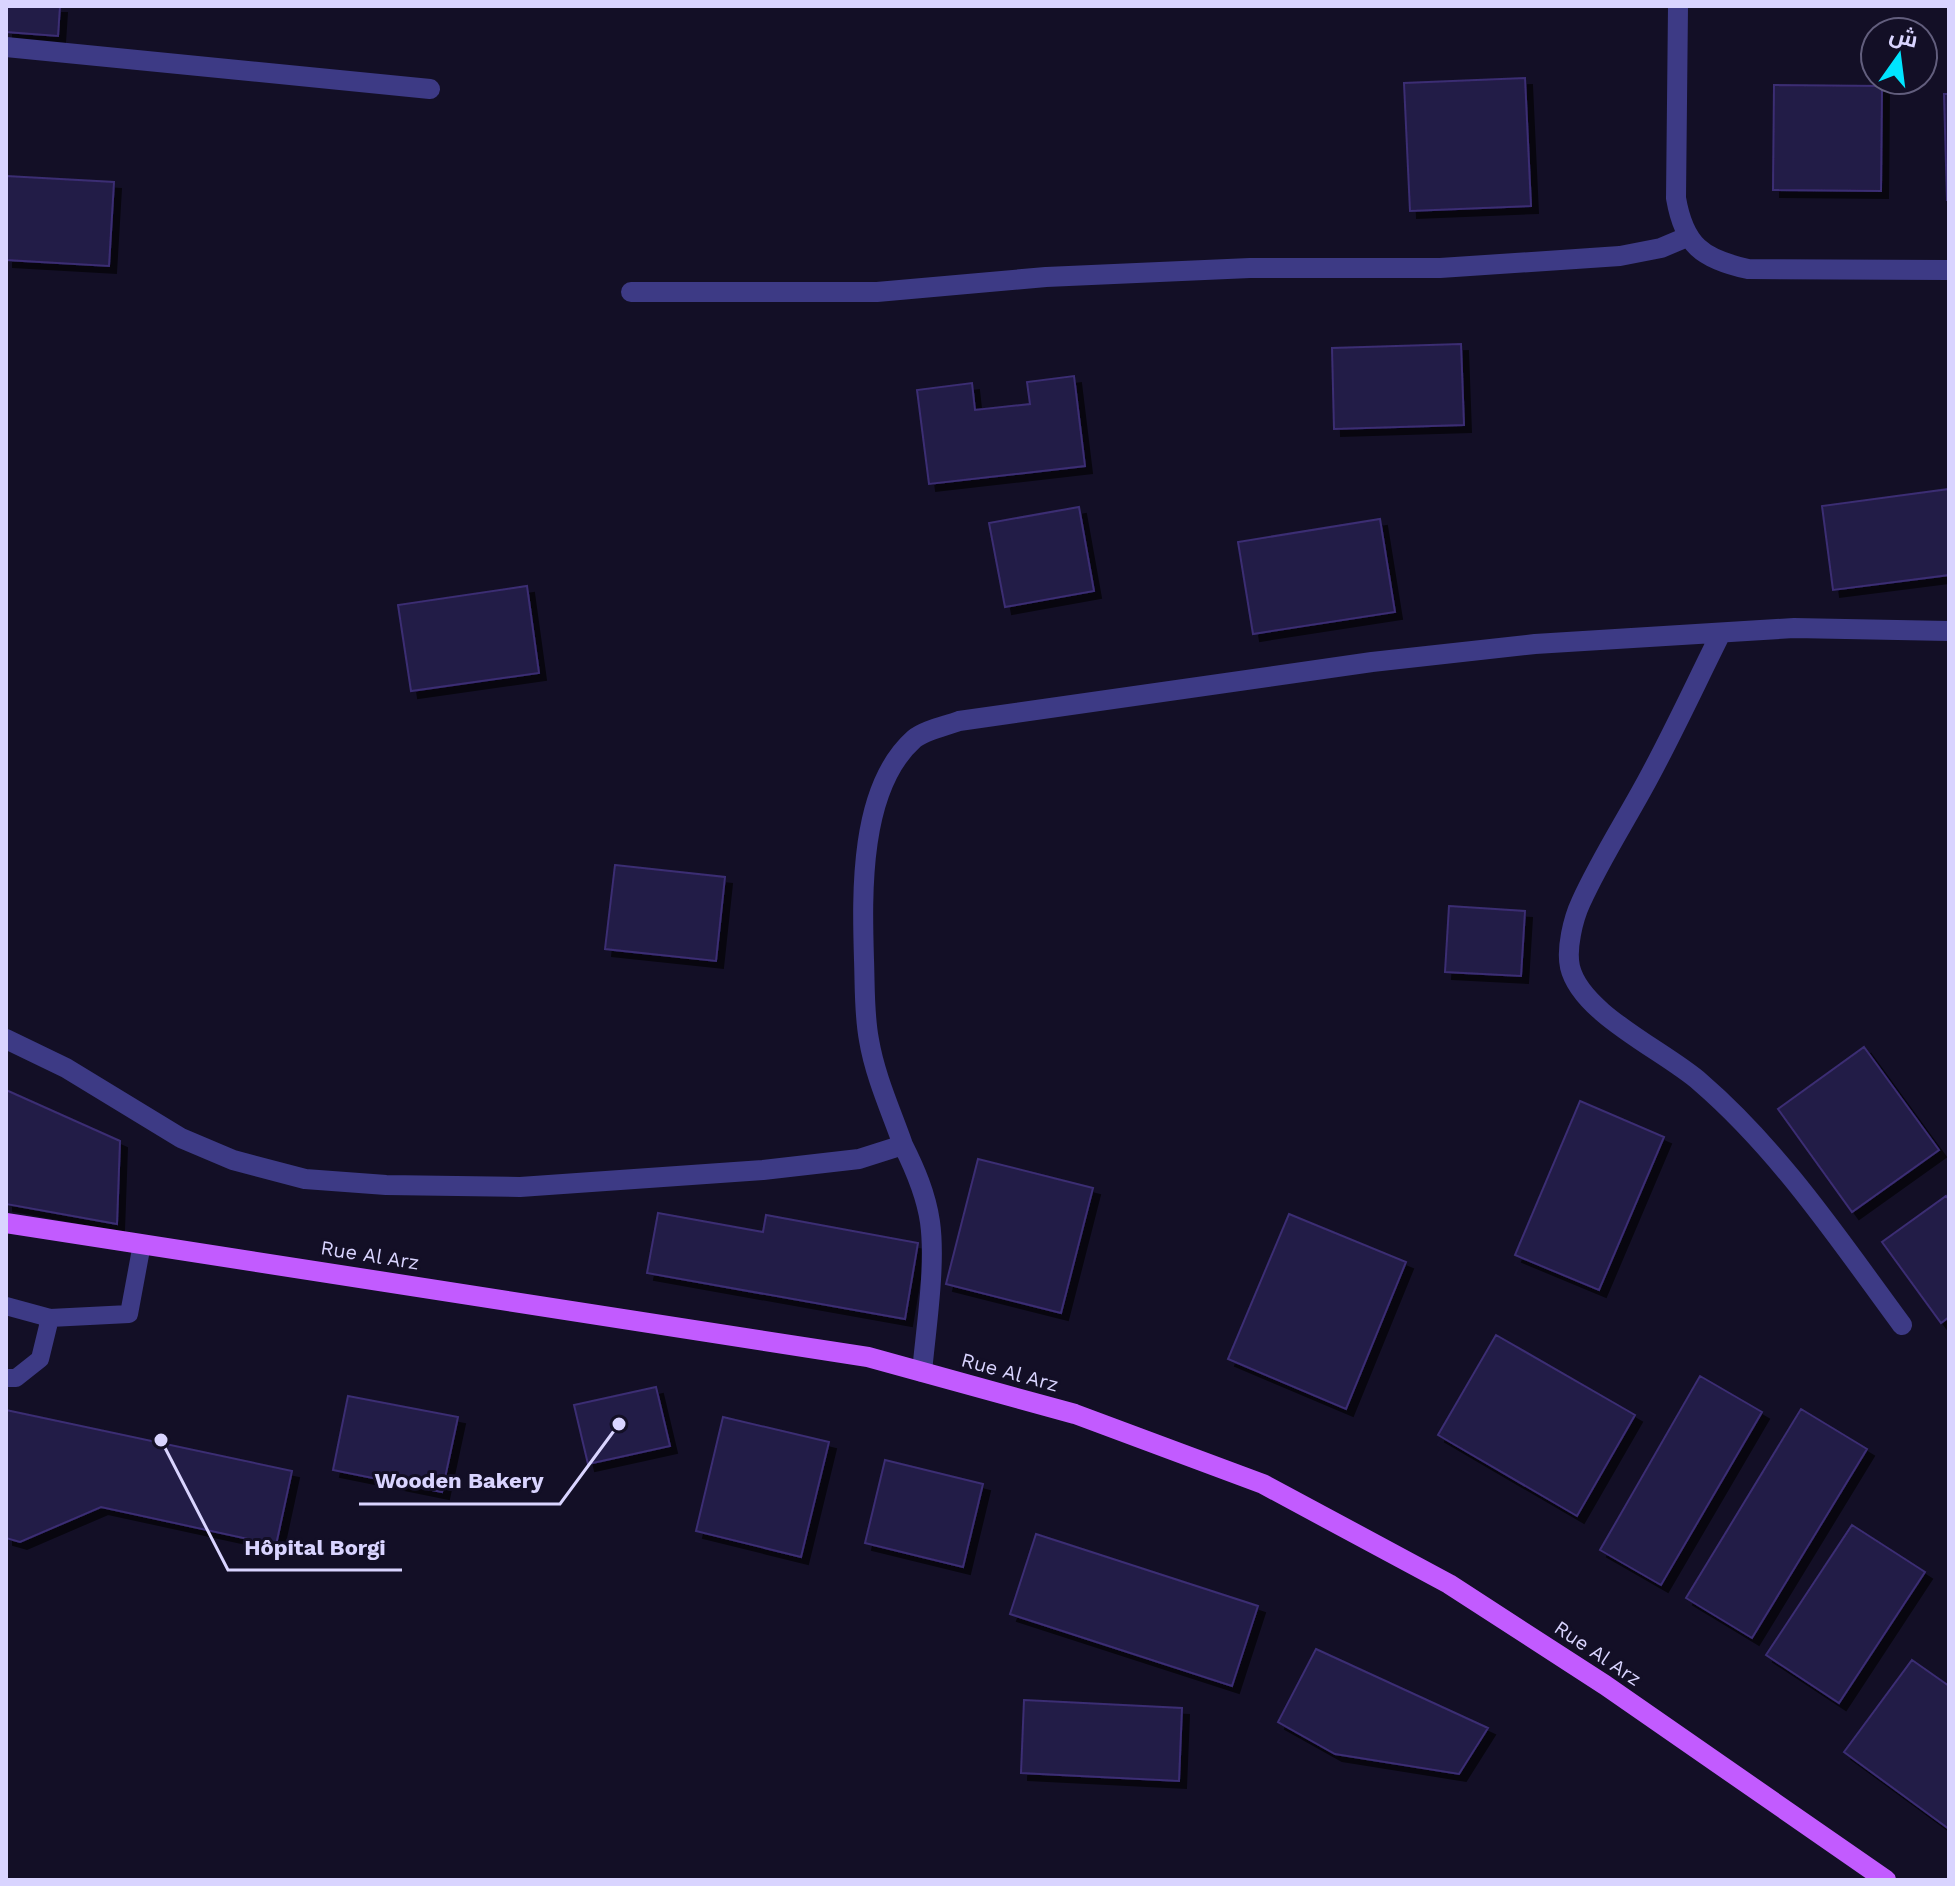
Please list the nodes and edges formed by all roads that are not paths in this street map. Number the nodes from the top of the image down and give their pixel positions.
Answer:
1 (1678, 6) edge
2 (6, 47) edge
3 (430, 89) dead end
4 (1687, 237) junction
5 (1949, 270) edge
6 (631, 292) dead end
7 (1949, 631) edge
8 (1721, 633) junction
9 (6, 1039) edge
10 (903, 1145) junction
11 (6, 1223) edge
12 (142, 1244) junction
13 (6, 1306) edge
14 (50, 1318) junction
15 (1902, 1325) dead end
16 (922, 1372) junction
17 (6, 1378) edge
18 (1886, 1880) edge

1 - 4 street
2 - 3 street
4 - 5 street
4 - 6 street
7 - 8 street
8 - 10 street
8 - 15 street
9 - 10 street
10 - 16 street
11 - 12 main road, Rue Al Arz
12 - 14 lane
12 - 16 main road, Rue Al Arz
13 - 14 lane
14 - 17 lane
16 - 18 main road, Rue Al Arz

